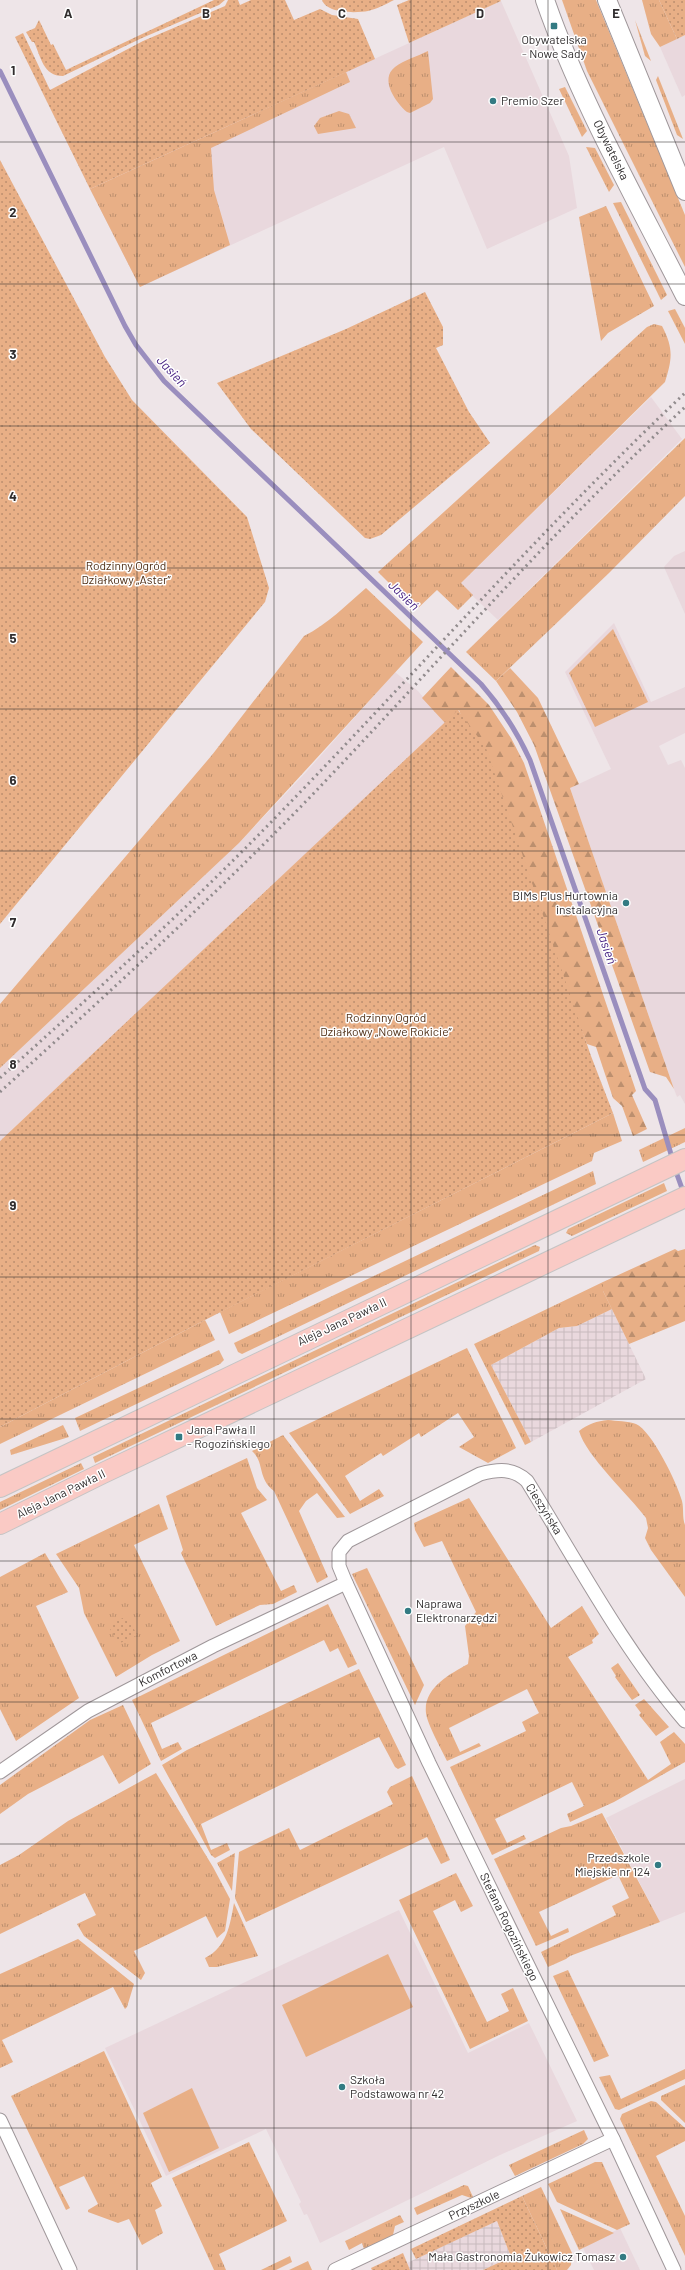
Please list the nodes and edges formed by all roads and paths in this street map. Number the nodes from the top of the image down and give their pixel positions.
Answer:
1 (545, 0) edge
2 (608, 0) edge
3 (685, 191) edge
4 (685, 296) edge
5 (685, 1159) edge
6 (678, 1200) edge
7 (546, 1225) junction
8 (561, 1255) junction
9 (0, 1487) edge
10 (0, 1524) edge
11 (346, 1583) junction
12 (685, 1721) edge
13 (0, 1772) edge
14 (0, 2120) edge
15 (613, 2139) junction
16 (70, 2270) edge
17 (335, 2270) edge
18 (674, 2270) edge

1 - 4 main road, Obywatelska
2 - 3 main road
5 - 7 main road, Aleja Jana Pawła II
6 - 8 main road, Aleja Jana Pawła II
7 - 8 main road
7 - 9 main road, Aleja Jana Pawła II
8 - 10 main road, Aleja Jana Pawła II
11 - 12 street, Cieszyńska
11 - 13 street, Komfortowa
11 - 15 street, Stefana Rogozińskiego
14 - 16 street
15 - 17 street, Przyszkole
15 - 18 street, Stefana Rogozińskiego

